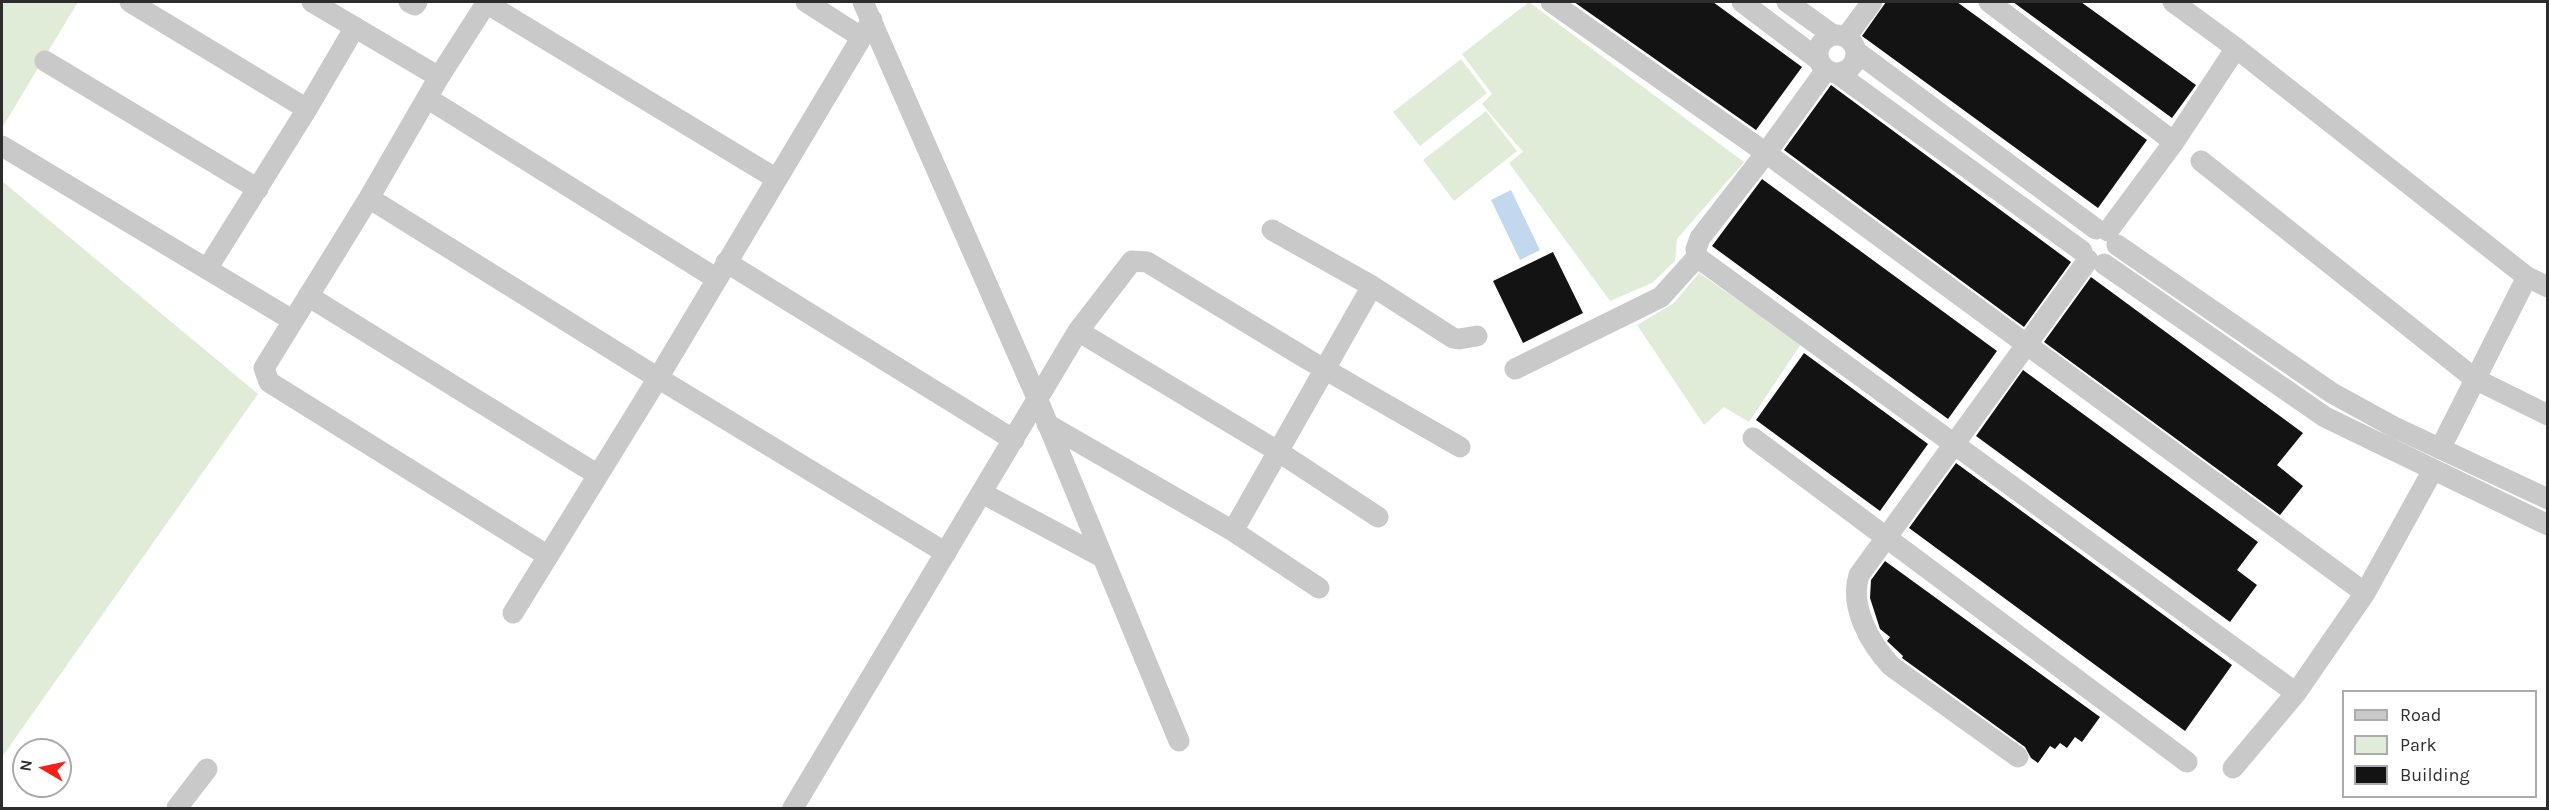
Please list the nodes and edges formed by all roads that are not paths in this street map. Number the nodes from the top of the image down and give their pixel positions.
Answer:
1 (130, 2) edge
2 (312, 2) edge
3 (409, 2) edge
4 (417, 2) edge
5 (487, 2) edge
6 (806, 2) edge
7 (1551, 2) edge
8 (1742, 2) edge
9 (1787, 2) edge
10 (1872, 2) edge
11 (1989, 2) edge
12 (2173, 2) edge
13 (865, 20) edge
14 (355, 27) junction
15 (1845, 41) junction
16 (2236, 48) junction
17 (45, 61) dead end
18 (1828, 68) junction
19 (439, 77) junction
20 (427, 98) junction
21 (307, 109) junction
22 (2174, 142) junction
23 (2, 146) edge
24 (1766, 153) junction
25 (2201, 161) dead end
26 (775, 178) junction
27 (258, 189) junction
28 (369, 198) junction
29 (1272, 230) dead end
30 (2107, 235) junction
31 (1697, 257) junction
32 (2091, 258) junction
33 (207, 269) junction
34 (721, 271) junction
35 (2527, 277) junction
36 (1372, 286) junction
37 (2547, 287) edge
38 (308, 296) junction
39 (292, 320) junction
40 (1078, 331) junction
41 (1477, 336) dead end
42 (2027, 346) junction
43 (1324, 369) junction
44 (1515, 369) dead end
45 (658, 378) junction
46 (2475, 379) junction
47 (1037, 398) junction
48 (2349, 403) junction
49 (2547, 416) edge
50 (1047, 424) junction
51 (2338, 424) junction
52 (1753, 438) dead end
53 (1014, 440) junction
54 (1953, 443) junction
55 (1460, 447) dead end
56 (2440, 448) junction
57 (1279, 452) junction
58 (2433, 470) junction
59 (598, 476) junction
60 (982, 494) junction
61 (2547, 499) edge
62 (1378, 516) dead end
63 (2547, 525) edge
64 (1233, 531) junction
65 (1887, 538) junction
66 (946, 553) junction
67 (548, 556) junction
68 (1102, 557) junction
69 (1319, 588) dead end
70 (2365, 593) junction
71 (513, 613) dead end
72 (2296, 693) junction
73 (1179, 741) dead end
74 (2018, 757) dead end
75 (2187, 762) dead end
76 (2234, 768) dead end
77 (207, 769) dead end
78 (177, 808) edge
79 (793, 808) edge

1 - 21 street
2 - 14 street
3 - 4 street
5 - 19 street
5 - 26 street
6 - 13 street
7 - 24 street
8 - 18 street
9 - 15 street
10 - 15 street
11 - 22 street
12 - 16 street
13 - 26 street
13 - 47 street
14 - 19 street
14 - 21 street
15 - 18 street
15 - 18 street
15 - 30 street
16 - 22 street
16 - 35 street
17 - 27 street
18 - 24 street
18 - 32 street
19 - 20 street
20 - 28 street
20 - 34 street
21 - 27 street
22 - 30 street
23 - 33 street
24 - 31 street
24 - 42 street
25 - 46 street
26 - 34 street
27 - 33 street
28 - 38 street
28 - 45 street
29 - 36 street
30 - 32 street
30 - 32 street
30 - 48 street
31 - 44 street
31 - 54 street
32 - 42 street
32 - 51 street
33 - 39 street
34 - 45 street
34 - 53 street
35 - 37 street
35 - 46 street
36 - 41 street
36 - 43 street
38 - 39 street
38 - 59 street
39 - 67 street
40 - 43 street
40 - 47 street
40 - 57 street
42 - 54 street
42 - 70 street
43 - 55 street
43 - 57 street
45 - 59 street
45 - 66 street
46 - 49 street
46 - 56 street
47 - 50 street
47 - 53 street
48 - 51 street
48 - 56 street
50 - 64 street
50 - 68 street
51 - 58 street
52 - 65 street
53 - 60 street
54 - 65 street
54 - 72 street
56 - 61 street
57 - 62 street
57 - 64 street
58 - 63 street
58 - 70 street
59 - 67 street
60 - 66 street
60 - 68 street
64 - 69 street
65 - 74 street
65 - 75 street
66 - 79 street
67 - 71 street
68 - 73 street
70 - 72 street
72 - 76 street
77 - 78 street

